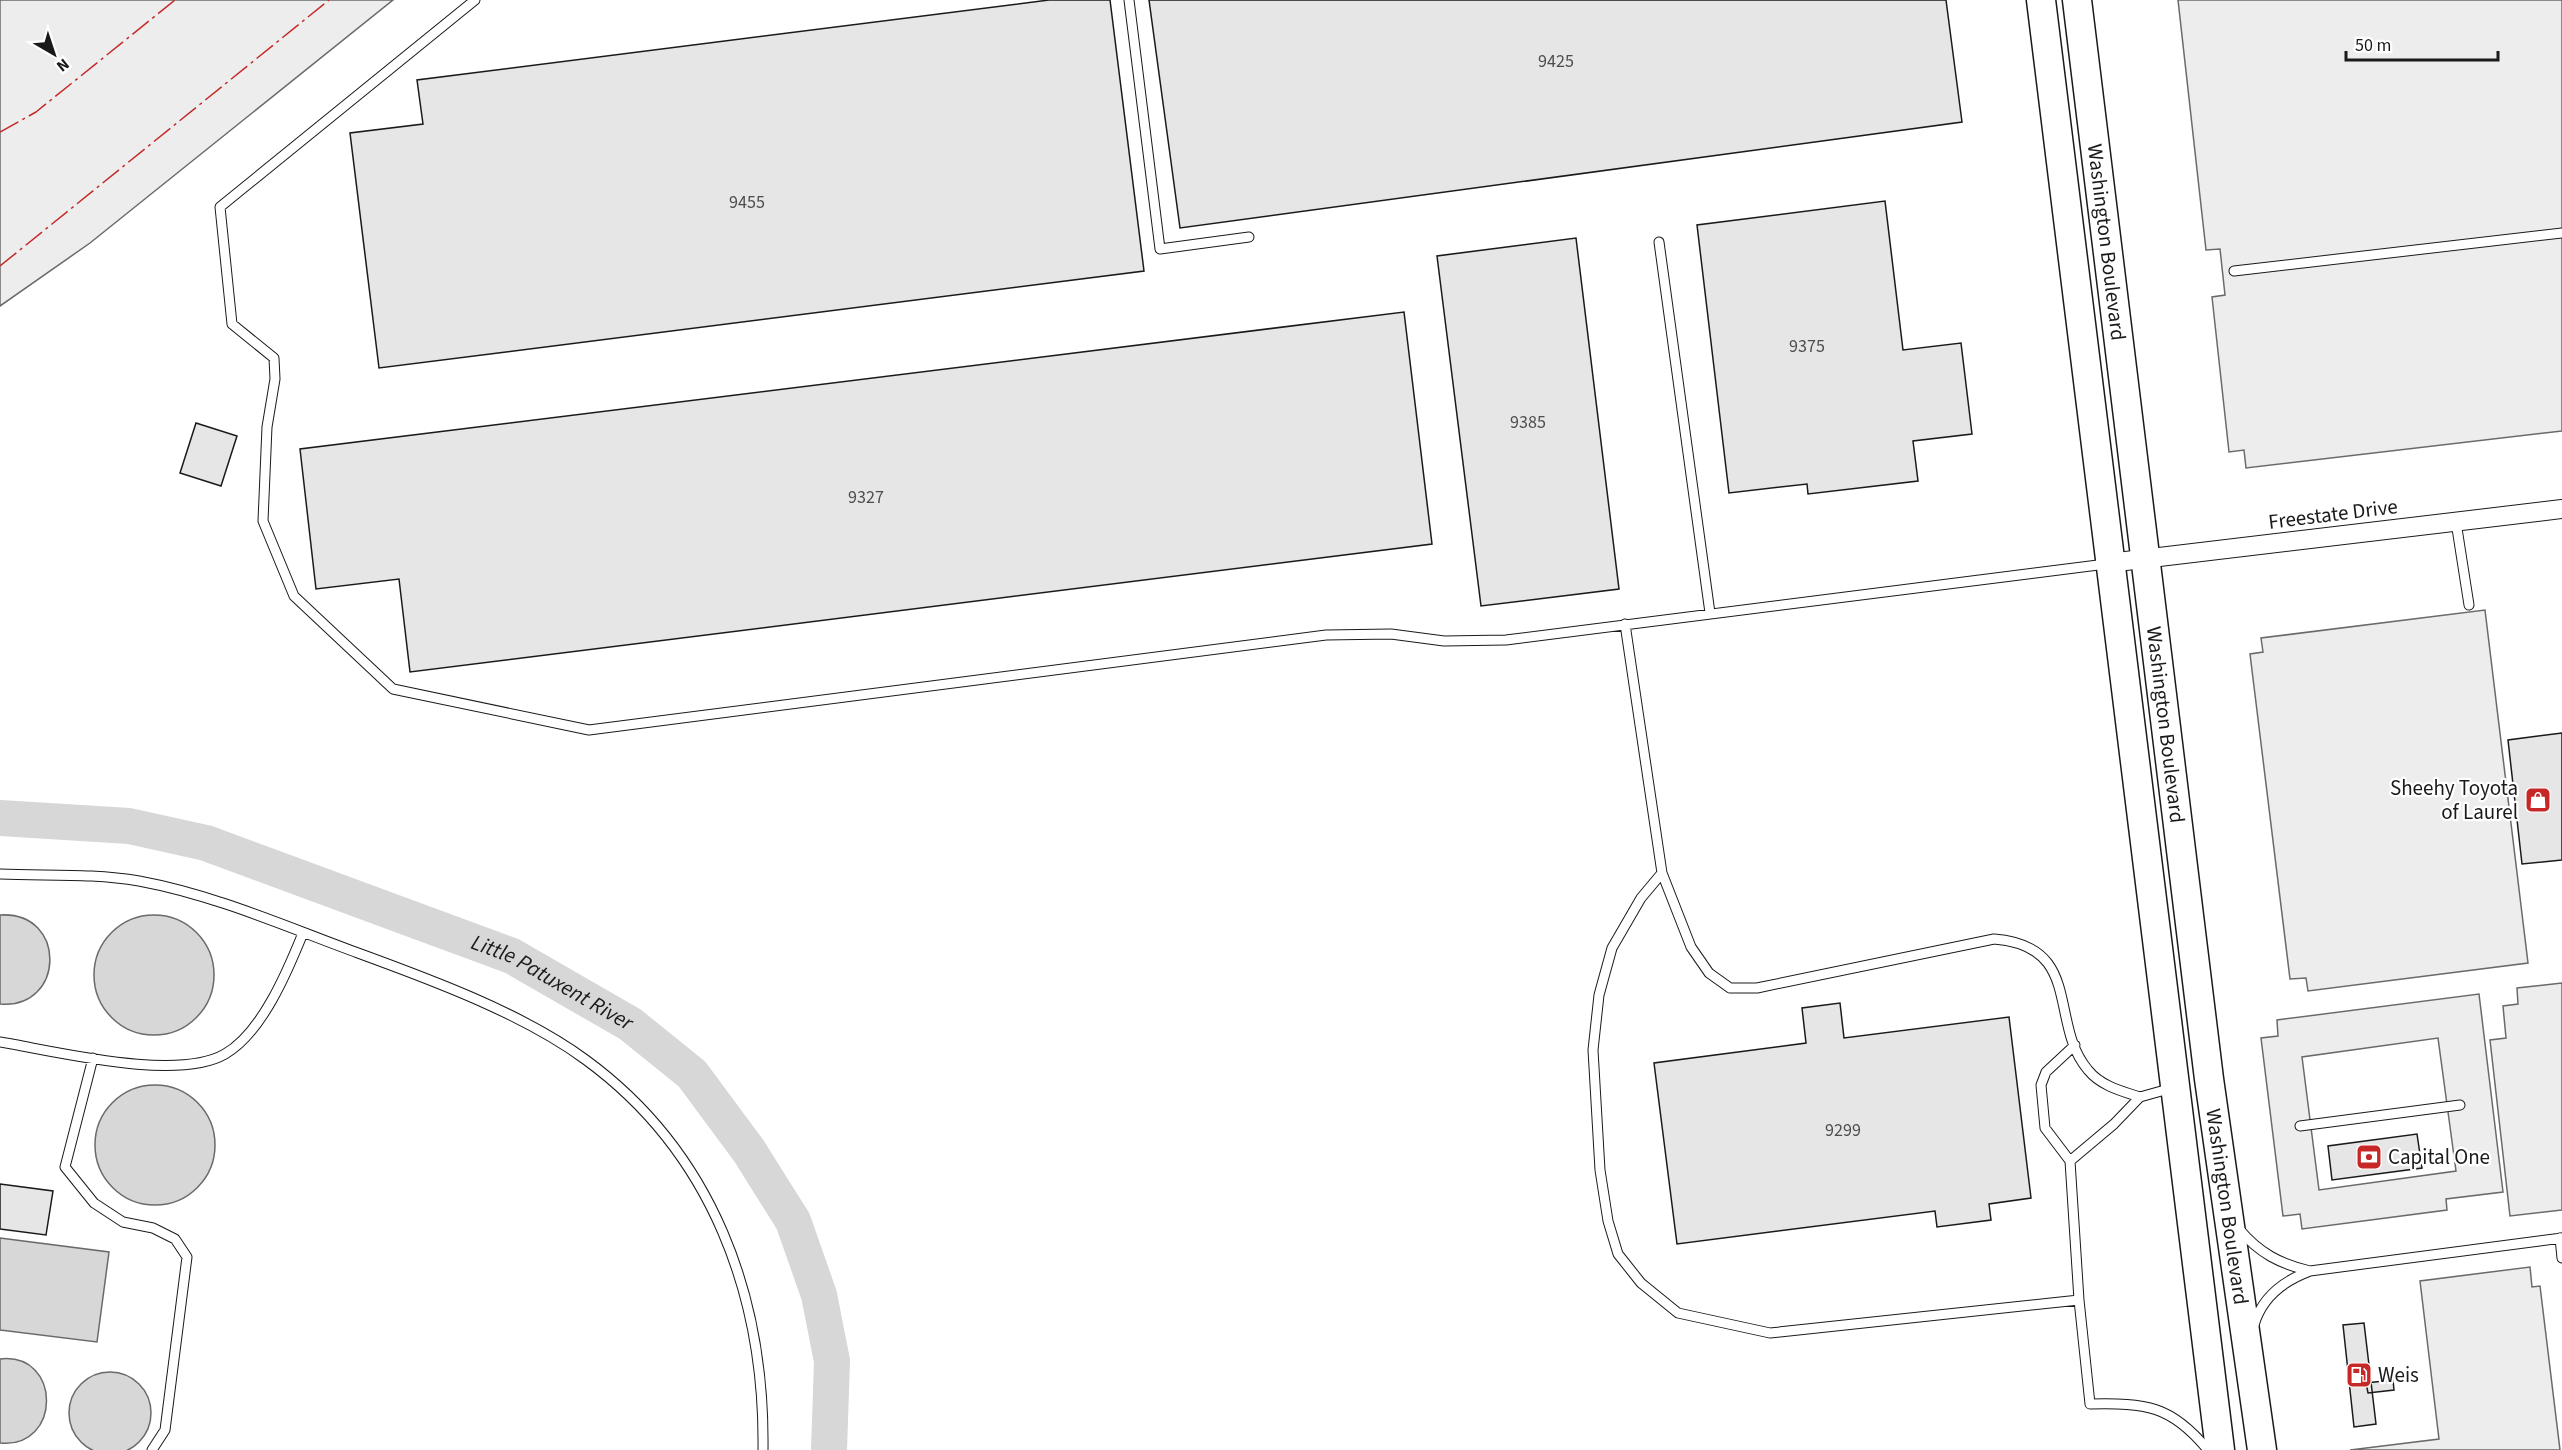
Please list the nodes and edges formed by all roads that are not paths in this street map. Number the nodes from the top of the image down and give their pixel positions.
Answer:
1 (475, 0) edge
2 (1129, 0) edge
3 (2041, 0) edge
4 (2077, 0) edge
5 (2562, 233) edge
6 (1249, 237) dead end
7 (1659, 242) dead end
8 (2234, 270) dead end
9 (2562, 509) edge
10 (2456, 522) junction
11 (2146, 558) junction
12 (2109, 563) junction
13 (2469, 605) dead end
14 (1710, 613) junction
15 (1625, 624) junction
16 (1662, 873) junction
17 (0, 874) edge
18 (303, 933) junction
19 (0, 1042) edge
20 (2075, 1045) junction
21 (93, 1058) junction
22 (2175, 1087) junction
23 (2140, 1097) junction
24 (2460, 1105) dead end
25 (2300, 1126) dead end
26 (2070, 1161) junction
27 (2229, 1214) junction
28 (2561, 1238) edge
29 (2562, 1258) edge
30 (2310, 1271) junction
31 (2079, 1300) junction
32 (2248, 1345) junction
33 (152, 1450) edge
34 (763, 1450) edge
35 (2208, 1450) edge
36 (2220, 1450) edge
37 (2262, 1450) edge

1 - 15 lane
2 - 6 lane
3 - 12 main road, Washington Boulevard
4 - 11 main road, Washington Boulevard
5 - 8 lane
7 - 14 lane
9 - 10 street, Freestate Drive
10 - 11 street, Freestate Drive
10 - 13 lane
11 - 12 street, Freestate Drive
11 - 27 main road, Washington Boulevard
12 - 14 lane
12 - 22 main road, Washington Boulevard
14 - 15 lane
15 - 16 lane
16 - 20 lane
16 - 31 lane
17 - 18 lane
18 - 21 lane
18 - 34 lane
19 - 21 lane
20 - 23 lane
20 - 26 lane
21 - 33 lane
22 - 23 lane
22 - 36 main road, Washington Boulevard
23 - 26 lane
24 - 25 lane
26 - 31 lane
27 - 30 lane
27 - 32 main road, Washington Boulevard
28 - 29 lane
28 - 30 lane
30 - 32 lane
31 - 35 lane
32 - 37 main road, Washington Boulevard

